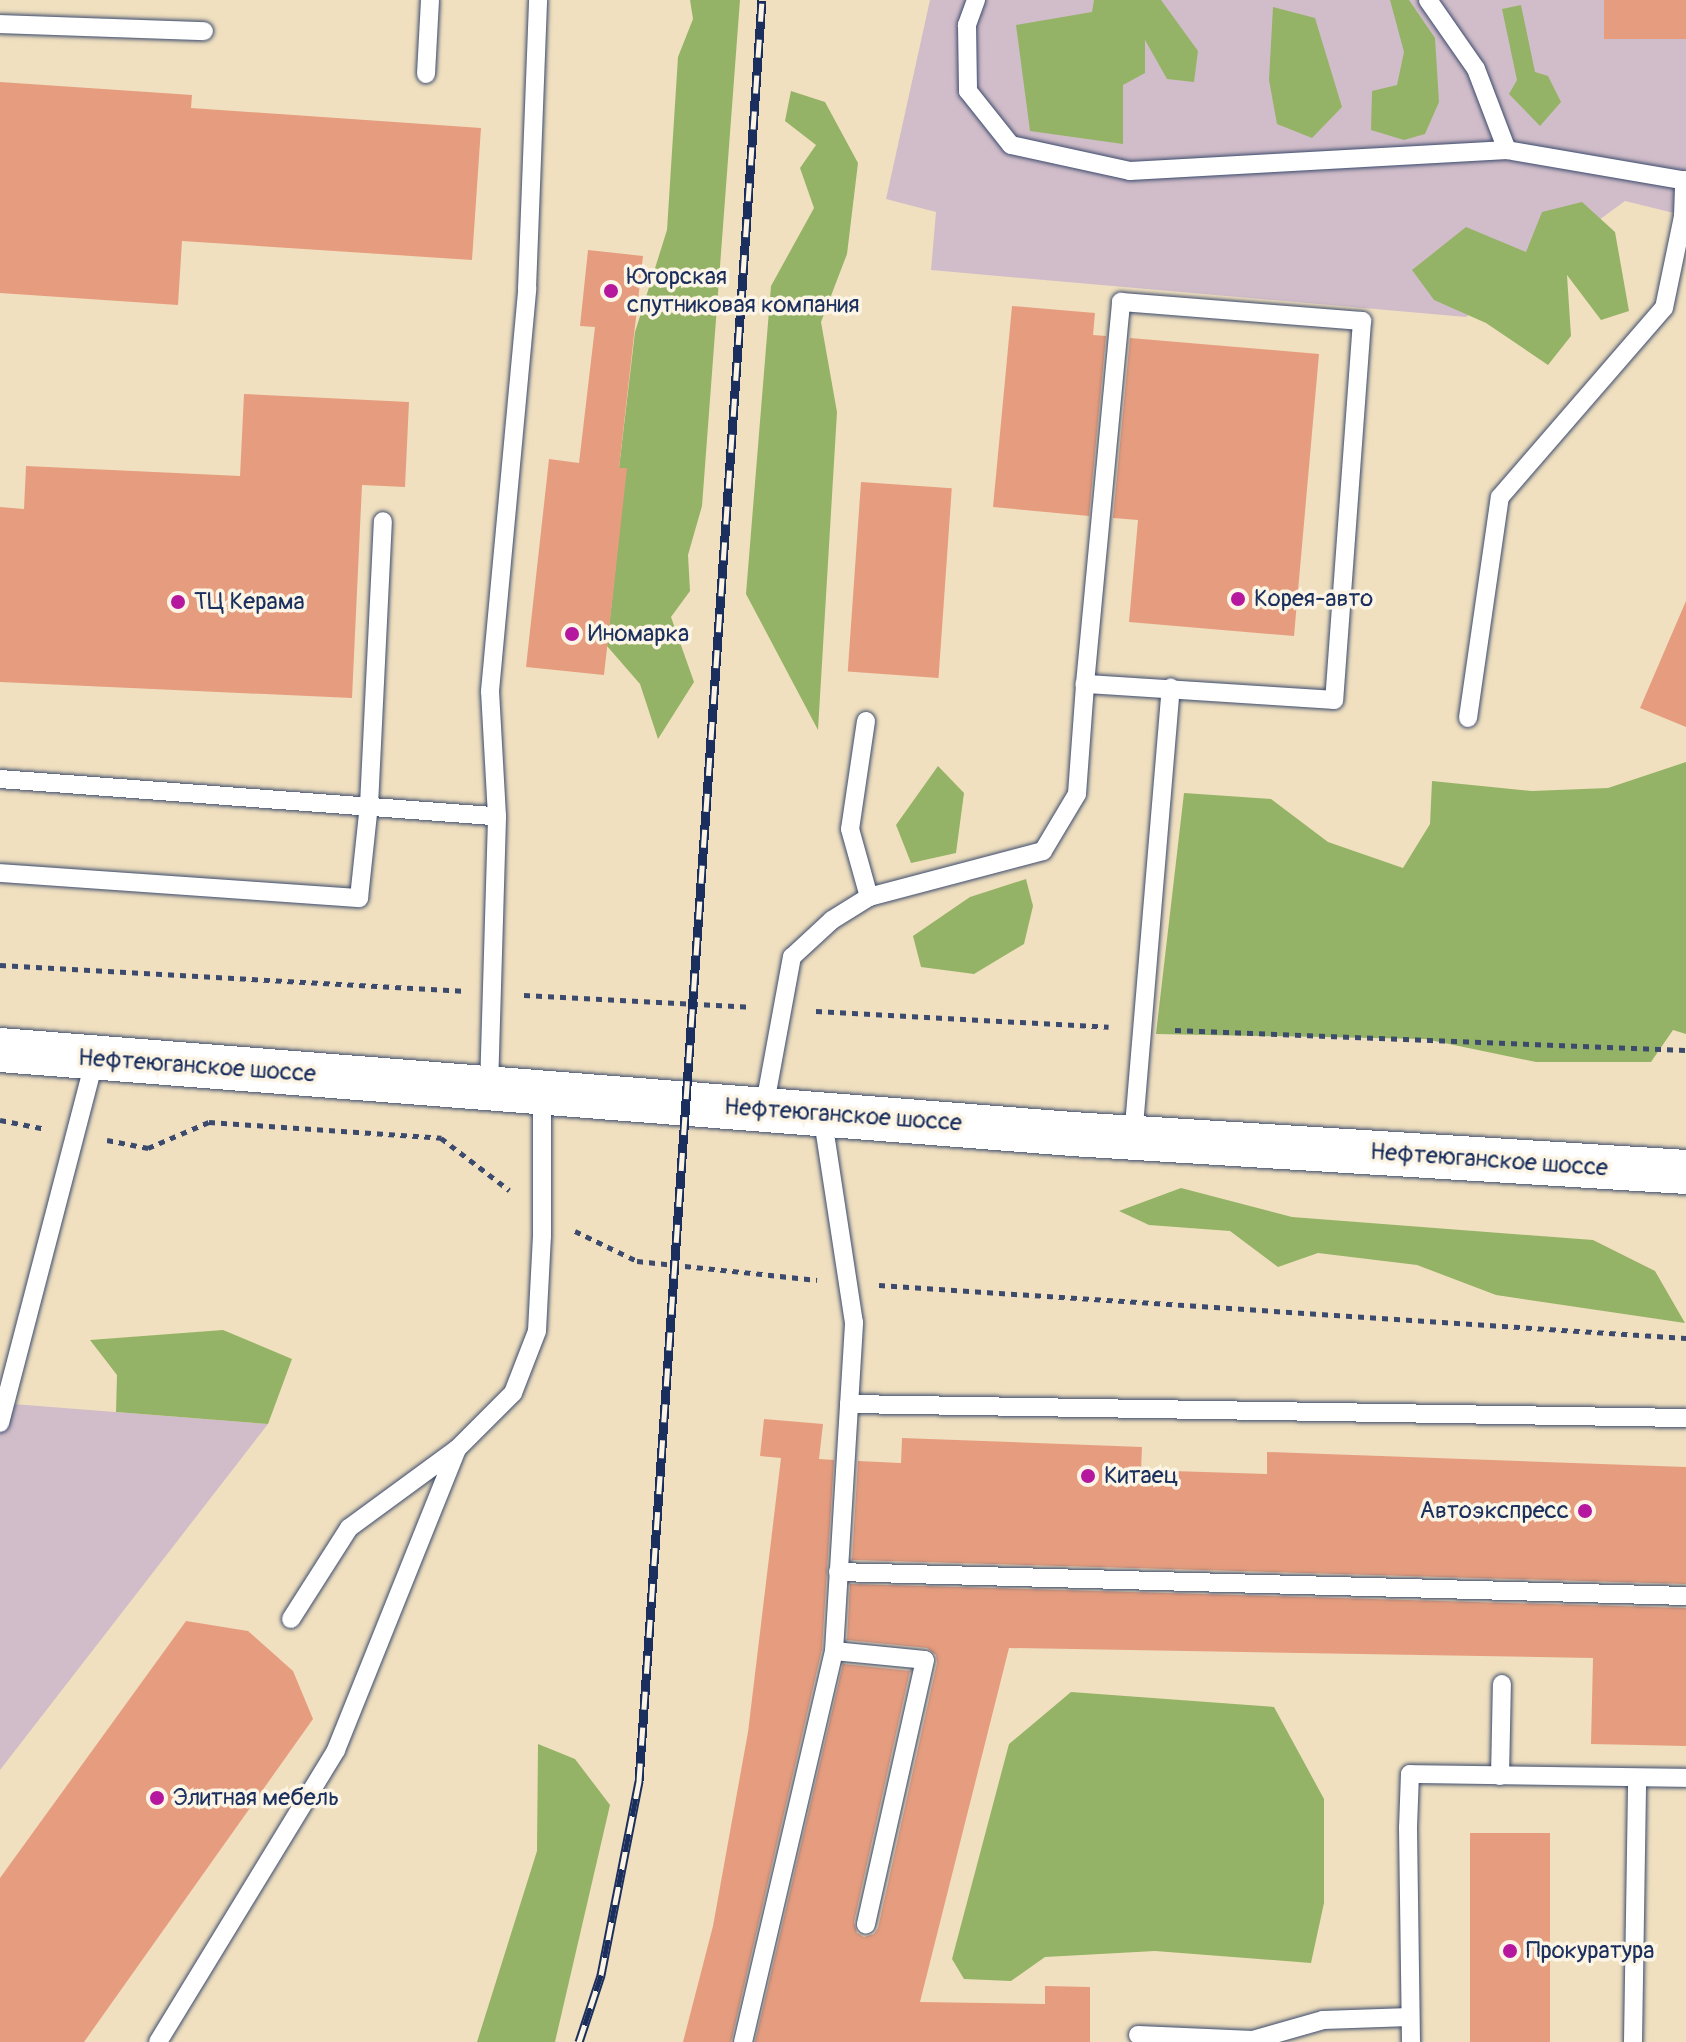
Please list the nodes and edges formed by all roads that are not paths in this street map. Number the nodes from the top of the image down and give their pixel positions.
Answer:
1 (430, 0) edge
2 (538, 0) edge
3 (976, 0) edge
4 (1428, 0) edge
5 (0, 24) edge
6 (204, 31) dead end
7 (426, 74) dead end
8 (1507, 150) junction
9 (1685, 180) edge
10 (383, 521) dead end
11 (1085, 684) junction
12 (1171, 688) junction
13 (1468, 718) dead end
14 (866, 721) dead end
15 (0, 779) edge
16 (369, 805) junction
17 (497, 816) junction
18 (0, 873) edge
19 (869, 897) junction
20 (0, 1050) edge
21 (95, 1058) junction
22 (489, 1088) junction
23 (542, 1092) junction
24 (764, 1109) junction
25 (822, 1114) junction
26 (1133, 1138) junction
27 (1686, 1172) edge
28 (849, 1404) junction
29 (1686, 1418) edge
30 (0, 1423) edge
31 (457, 1449) junction
32 (838, 1572) junction
33 (1686, 1596) edge
34 (291, 1619) dead end
35 (834, 1651) junction
36 (1502, 1684) dead end
37 (1500, 1776) junction
38 (1637, 1778) junction
39 (1686, 1778) edge
40 (866, 1925) dead end
41 (1410, 2017) junction
42 (1138, 2035) dead end
43 (158, 2042) edge
44 (743, 2042) edge
45 (1411, 2042) edge
46 (1633, 2042) edge

1 - 7 lane
2 - 17 lane
3 - 8 lane
4 - 8 lane
5 - 6 lane
8 - 9 lane
9 - 13 lane
10 - 16 lane
11 - 12 lane
11 - 12 lane
11 - 19 lane
12 - 26 lane
14 - 19 lane
15 - 16 lane
16 - 17 lane
16 - 18 lane
17 - 22 lane
19 - 24 lane
20 - 21 main road, Нефтеюганское шоссе
21 - 22 main road, Нефтеюганское шоссе
21 - 30 lane
22 - 23 main road, Нефтеюганское шоссе
23 - 24 main road, Нефтеюганское шоссе
23 - 31 lane
24 - 25 main road, Нефтеюганское шоссе
25 - 26 main road, Нефтеюганское шоссе
25 - 28 lane
26 - 27 main road, Нефтеюганское шоссе
28 - 29 lane
28 - 32 lane
31 - 34 lane
31 - 43 lane
32 - 33 lane
32 - 35 lane
35 - 40 lane
35 - 44 lane
36 - 37 lane
37 - 38 lane
37 - 41 lane
38 - 39 lane
38 - 46 lane
41 - 42 lane
41 - 45 lane

